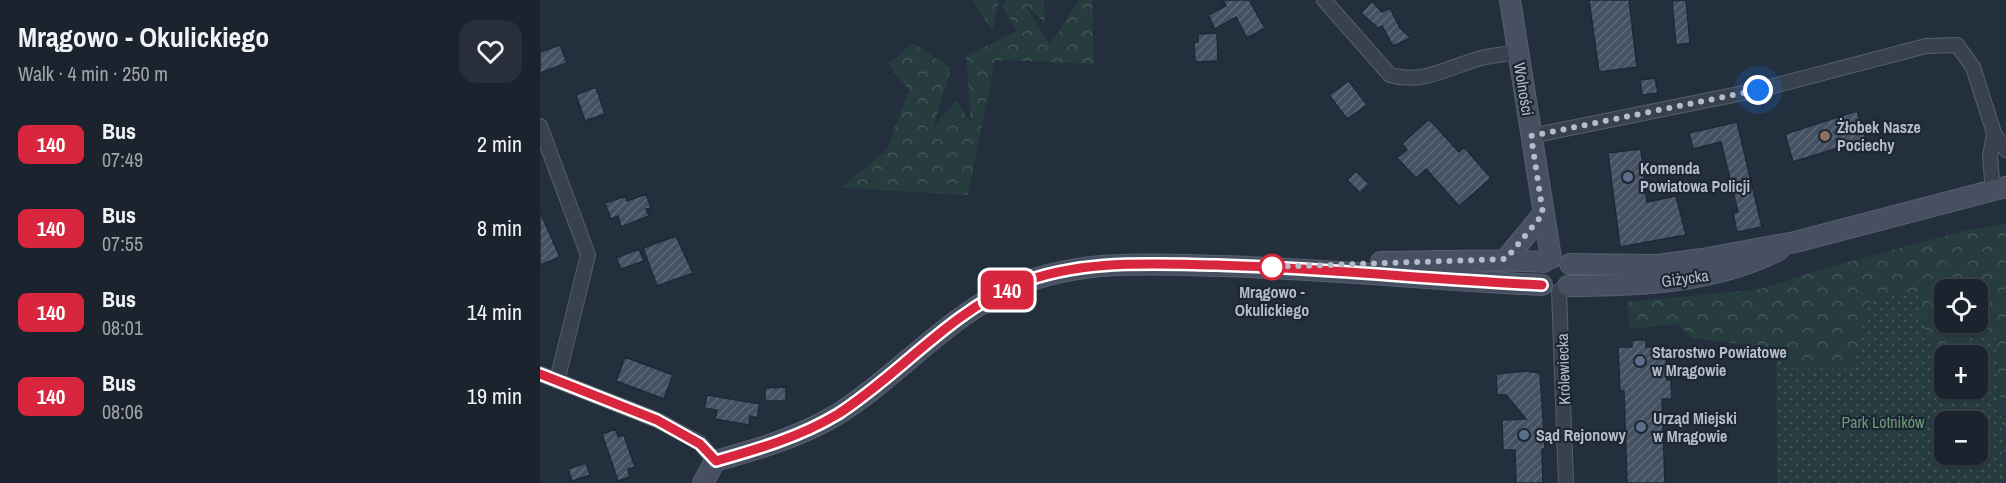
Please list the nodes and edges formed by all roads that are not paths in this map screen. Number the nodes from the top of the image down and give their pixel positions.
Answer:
1 (1324, 0) edge
2 (1510, 0) edge
3 (1518, 52) junction
4 (540, 126) edge
5 (1994, 133) junction
6 (1531, 136) junction
7 (2006, 141) edge
8 (2006, 150) edge
9 (1999, 189) edge
10 (1543, 214) junction
11 (1795, 242) junction
12 (1506, 259) junction
13 (1555, 261) junction
14 (1289, 268) junction
15 (1562, 291) junction
16 (540, 374) edge
17 (557, 381) junction
18 (716, 461) junction
19 (703, 483) edge
20 (1566, 483) edge

1 - 3 street
2 - 3 street, Wolności
3 - 6 street, Wolności
4 - 17 street
5 - 6 street
5 - 7 street
5 - 8 street
5 - 9 street
6 - 10 street, Wolności
9 - 11 street, Giżycka
10 - 12 street
10 - 13 street, Wolności
11 - 13 street, Giżycka
11 - 15 street, Giżycka
12 - 13 street, Giżycka
12 - 14 street, Giżycka
13 - 15 street
13 - 15 street
14 - 15 street, Giżycka
14 - 18 street
15 - 20 street, Królewiecka
16 - 17 street
17 - 18 street
18 - 19 street

